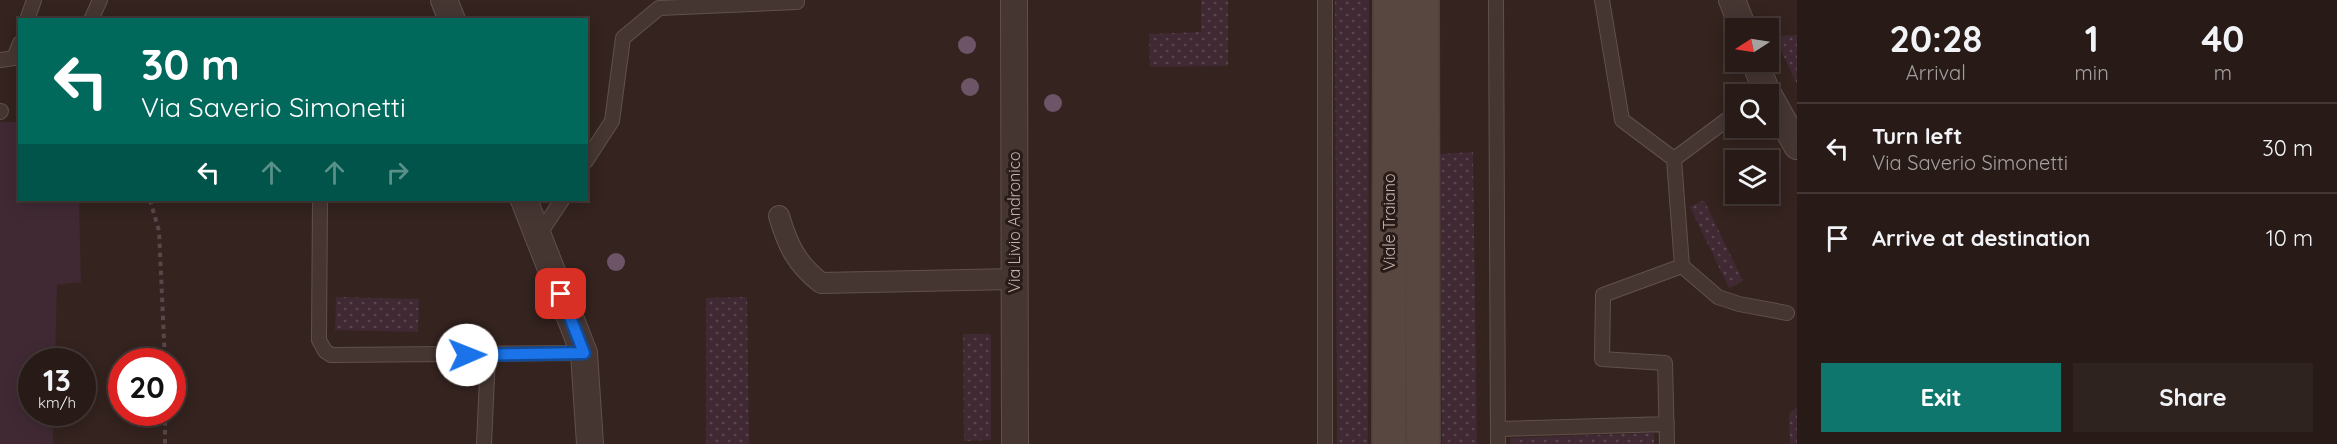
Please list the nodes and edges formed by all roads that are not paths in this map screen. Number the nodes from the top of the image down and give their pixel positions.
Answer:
1 (34, 0) edge
2 (100, 0) edge
3 (444, 0) edge
4 (1014, 0) edge
5 (1325, 0) edge
6 (1390, 0) edge
7 (1422, 0) edge
8 (1496, 0) edge
9 (1602, 0) edge
10 (1732, 0) edge
11 (797, 2) dead end
12 (28, 18) edge
13 (92, 18) edge
14 (451, 18) edge
15 (1739, 18) edge
16 (18, 48) edge
17 (0, 60) edge
18 (1779, 117) edge
19 (1725, 121) edge
20 (1797, 146) edge
21 (588, 157) edge
22 (1674, 159) junction
23 (320, 201) edge
24 (524, 201) edge
25 (561, 201) edge
26 (778, 216) dead end
27 (538, 236) junction
28 (1682, 266) junction
29 (1014, 279) junction
30 (1786, 313) dead end
31 (584, 353) junction
32 (488, 355) junction
33 (1667, 424) junction
34 (1498, 429) junction
35 (484, 444) edge
36 (590, 444) edge
37 (1015, 444) edge
38 (1325, 444) edge
39 (1389, 444) edge
40 (1424, 444) edge
41 (1498, 444) edge
42 (1668, 444) edge

1 - 12 lane
2 - 13 lane
3 - 14 street
4 - 29 street, Via Livio Andronico
5 - 38 lane
6 - 39 main road, Viale Traiano
7 - 40 main road, Viale Traiano
8 - 34 lane
9 - 22 lane
10 - 15 street
11 - 21 lane
16 - 17 lane
18 - 20 street
19 - 22 lane
22 - 28 lane
23 - 32 lane
24 - 27 street
25 - 27 lane
26 - 29 street
27 - 31 street
28 - 30 lane
28 - 33 lane
29 - 37 street, Via Livio Andronico
31 - 32 lane
31 - 36 street
32 - 35 lane
33 - 34 lane
33 - 42 lane
34 - 41 lane

